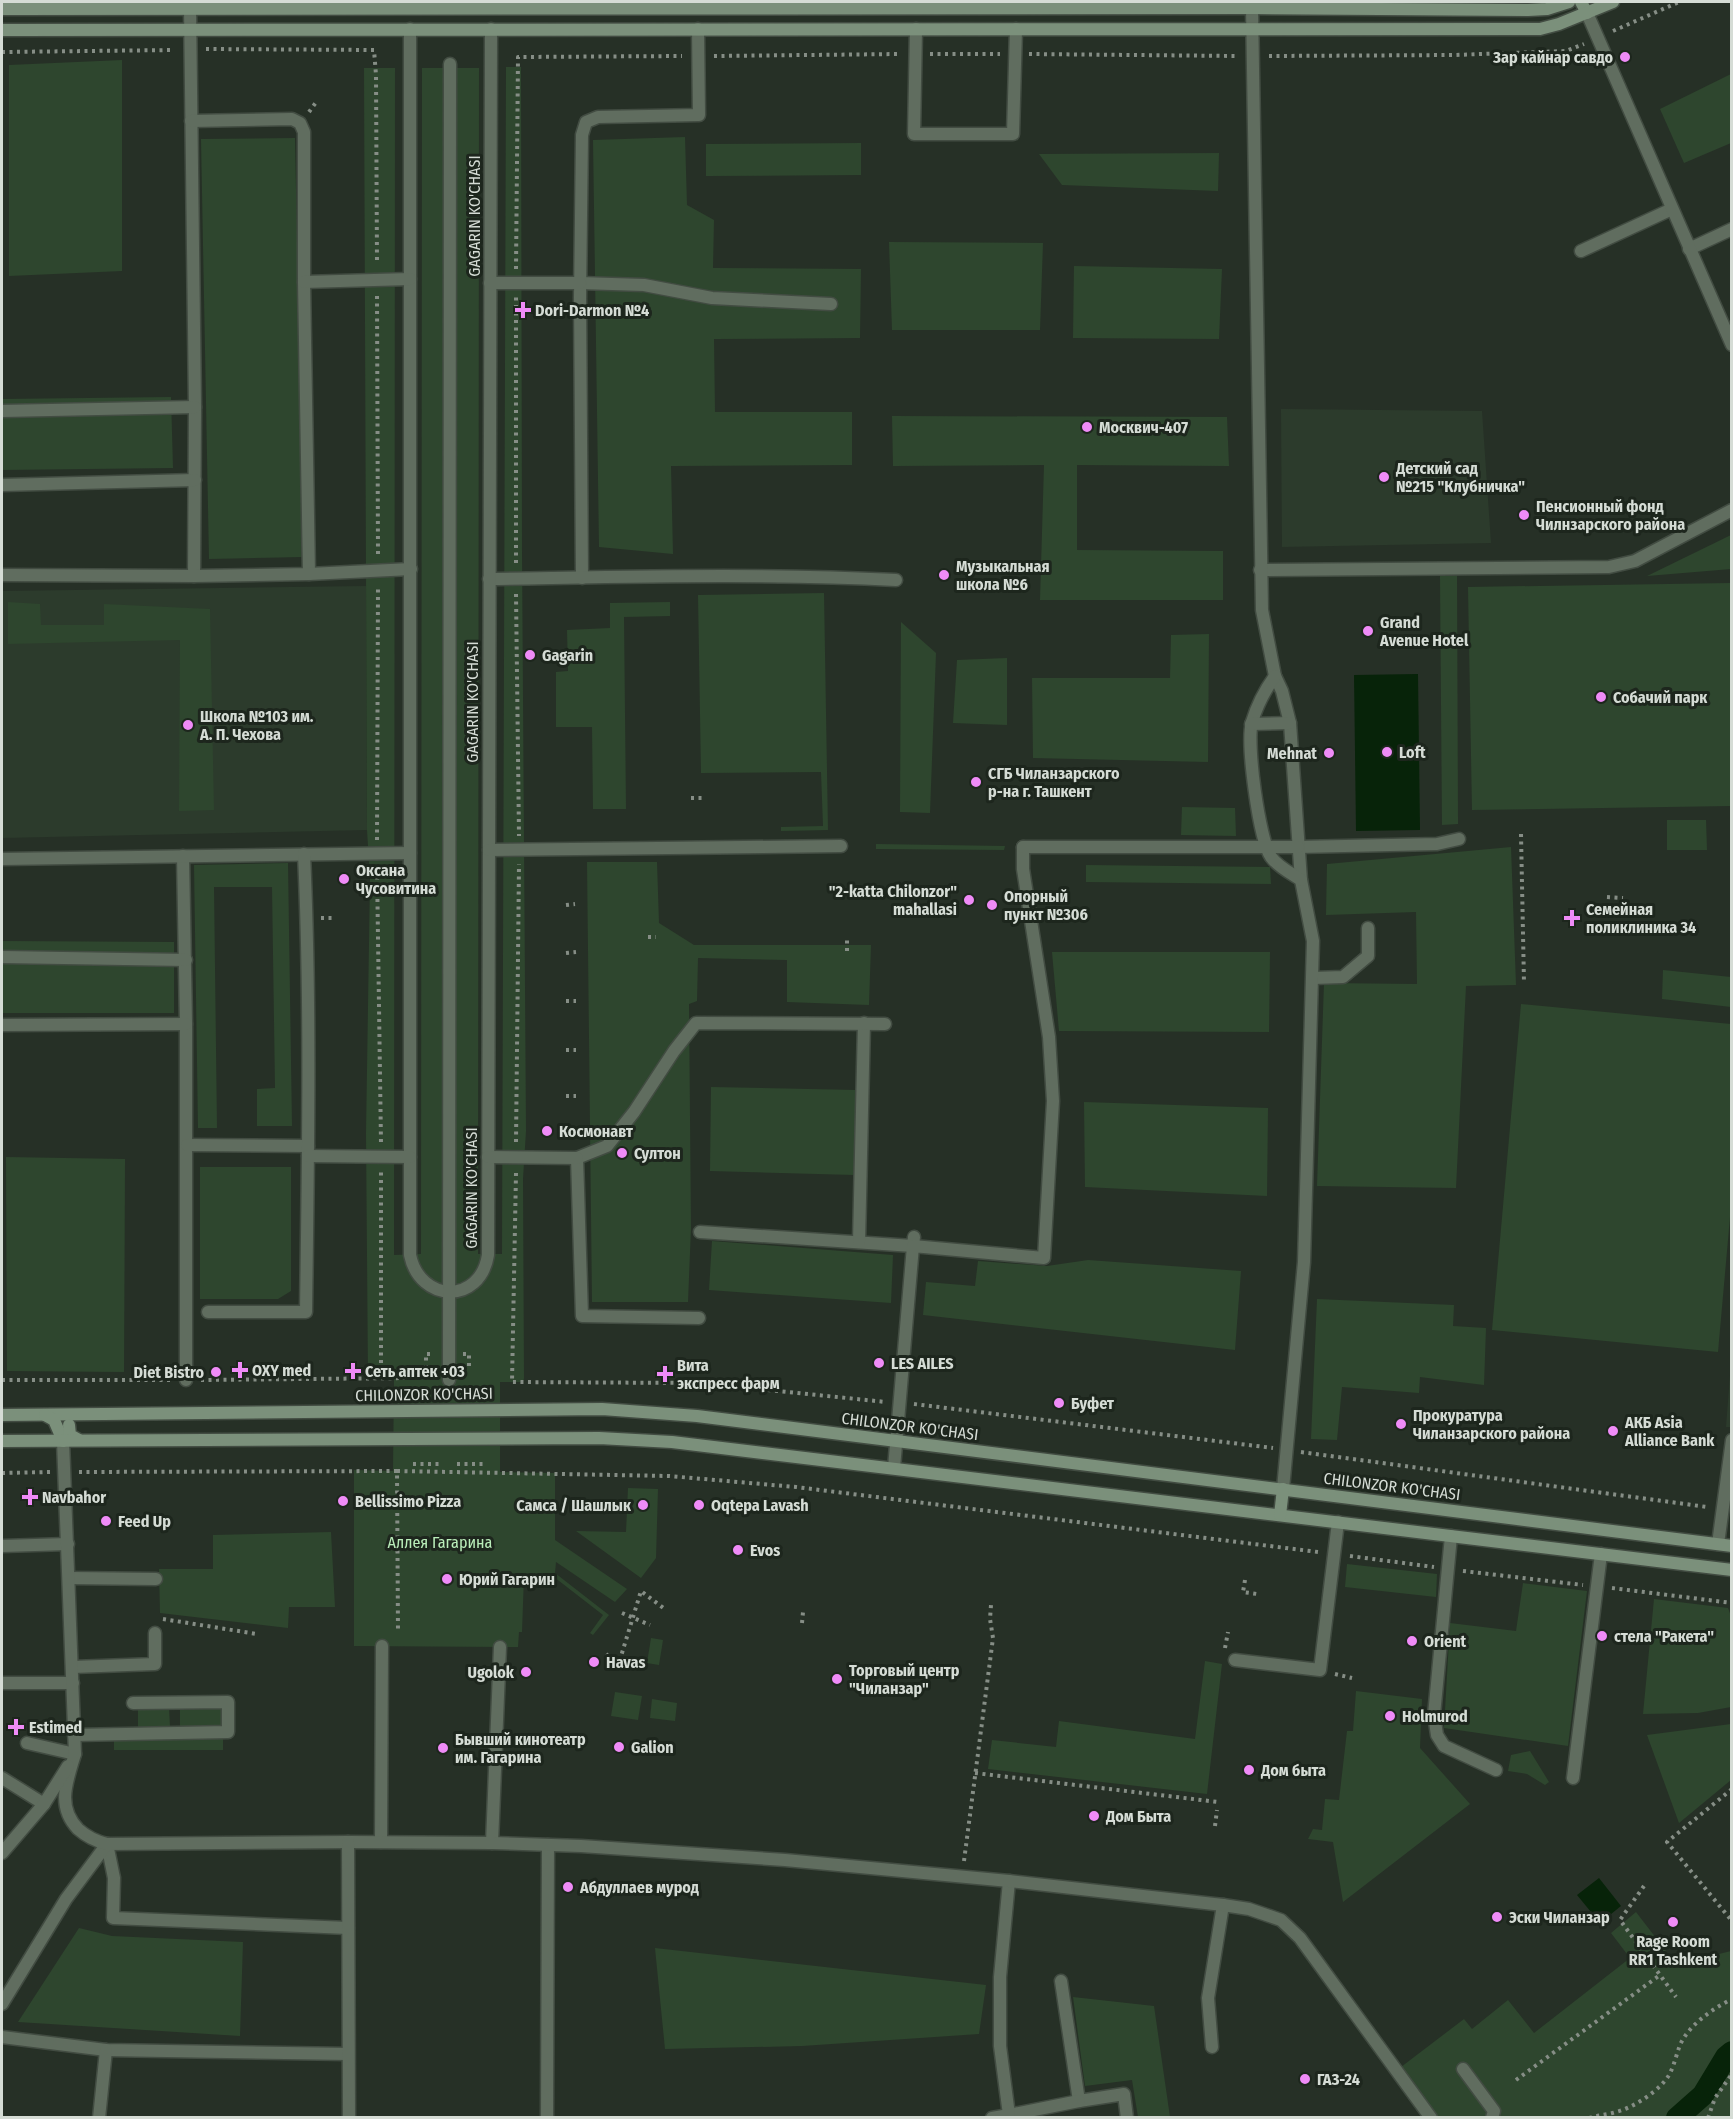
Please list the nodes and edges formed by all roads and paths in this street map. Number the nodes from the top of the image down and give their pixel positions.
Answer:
1 (1569, 2) edge
2 (1613, 2) edge
3 (410, 4) edge
4 (731, 4) edge
5 (753, 4) edge
6 (32, 5) edge
7 (581, 5) edge
8 (1086, 5) edge
9 (1140, 5) edge
10 (1584, 7) edge
11 (190, 8) junction
12 (491, 8) junction
13 (1252, 8) junction
14 (2, 9) edge
15 (410, 29) junction
16 (491, 29) junction
17 (698, 29) junction
18 (916, 29) junction
19 (1016, 29) junction
20 (1252, 29) junction
21 (2, 30) edge
22 (190, 30) junction
23 (374, 50) dead end
24 (916, 54) junction
25 (1015, 54) junction
26 (698, 56) junction
27 (1253, 56) junction
28 (450, 64) dead end
29 (191, 121) junction
30 (1672, 210) junction
31 (1731, 229) edge
32 (1689, 249) junction
33 (1581, 251) dead end
34 (411, 279) junction
35 (377, 280) junction
36 (304, 282) junction
37 (490, 283) junction
38 (516, 283) junction
39 (580, 283) junction
40 (831, 304) dead end
41 (1731, 345) edge
42 (195, 407) junction
43 (2, 411) edge
44 (195, 480) junction
45 (2, 485) edge
46 (1731, 510) edge
47 (411, 569) junction
48 (378, 570) junction
49 (1260, 570) junction
50 (309, 574) junction
51 (2, 575) edge
52 (194, 576) junction
53 (582, 578) junction
54 (489, 579) junction
55 (516, 579) junction
56 (896, 580) dead end
57 (1275, 676) junction
58 (1290, 723) junction
59 (1251, 724) junction
60 (691, 798) dead end
61 (702, 798) dead end
62 (1521, 834) dead end
63 (1459, 839) dead end
64 (841, 846) dead end
65 (1268, 846) junction
66 (1298, 847) junction
67 (519, 849) junction
68 (489, 850) junction
69 (410, 853) junction
70 (304, 854) junction
71 (377, 854) junction
72 (183, 856) junction
73 (2, 859) edge
74 (1301, 880) junction
75 (1606, 897) dead end
76 (1623, 898) dead end
77 (575, 904) dead end
78 (566, 905) dead end
79 (1368, 928) dead end
80 (648, 937) dead end
81 (656, 937) dead end
82 (848, 939) dead end
83 (847, 951) dead end
84 (576, 952) dead end
85 (566, 953) dead end
86 (2, 957) edge
87 (186, 960) junction
88 (1313, 978) junction
89 (1524, 983) dead end
90 (566, 1001) dead end
91 (576, 1001) dead end
92 (864, 1023) junction
93 (186, 1024) junction
94 (885, 1024) dead end
95 (2, 1025) edge
96 (566, 1050) dead end
97 (576, 1050) dead end
98 (566, 1096) dead end
99 (576, 1096) dead end
100 (187, 1145) junction
101 (308, 1151) junction
102 (381, 1156) junction
103 (410, 1157) junction
104 (488, 1157) junction
105 (516, 1157) junction
106 (577, 1158) junction
107 (700, 1232) dead end
108 (914, 1241) junction
109 (859, 1242) junction
110 (449, 1292) junction
111 (208, 1312) dead end
112 (699, 1318) dead end
113 (441, 1354) dead end
114 (426, 1368) dead end
115 (381, 1378) junction
116 (411, 1378) dead end
117 (2, 1380) edge
118 (186, 1380) junction
119 (449, 1380) dead end
120 (900, 1403) junction
121 (2, 1415) edge
122 (45, 1415) junction
123 (80, 1415) junction
124 (62, 1424) junction
125 (1731, 1440) edge
126 (2, 1441) edge
127 (47, 1441) junction
128 (63, 1441) junction
129 (80, 1441) junction
130 (897, 1441) junction
131 (1287, 1450) junction
132 (413, 1464) dead end
133 (442, 1464) dead end
134 (457, 1464) dead end
135 (483, 1464) dead end
136 (894, 1468) junction
137 (397, 1471) junction
138 (64, 1472) junction
139 (2, 1473) edge
140 (1283, 1489) junction
141 (1722, 1509) junction
142 (1280, 1515) junction
143 (1338, 1522) junction
144 (1451, 1536) junction
145 (68, 1544) junction
146 (1718, 1544) junction
147 (2, 1546) edge
148 (1731, 1546) edge
149 (1334, 1554) junction
150 (1600, 1554) junction
151 (1448, 1569) junction
152 (1731, 1570) edge
153 (70, 1578) junction
154 (156, 1579) dead end
155 (1245, 1580) dead end
156 (1598, 1587) junction
157 (1257, 1594) dead end
158 (1731, 1603) edge
159 (991, 1605) dead end
160 (666, 1610) dead end
161 (803, 1612) dead end
162 (622, 1613) dead end
163 (155, 1617) dead end
164 (632, 1618) junction
165 (802, 1623) dead end
166 (650, 1625) dead end
167 (398, 1632) dead end
168 (1228, 1632) dead end
169 (155, 1633) dead end
170 (257, 1634) dead end
171 (382, 1646) dead end
172 (500, 1647) dead end
173 (1225, 1649) dead end
174 (606, 1654) dead end
175 (1234, 1660) dead end
176 (73, 1667) junction
177 (1340, 1676) dead end
178 (1352, 1678) dead end
179 (2, 1683) edge
180 (73, 1683) junction
181 (133, 1703) dead end
182 (74, 1735) junction
183 (27, 1743) dead end
184 (75, 1754) junction
185 (1496, 1770) dead end
186 (975, 1773) junction
187 (2, 1778) edge
188 (1573, 1778) dead end
189 (1731, 1789) edge
190 (1218, 1802) dead end
191 (44, 1804) junction
192 (66, 1810) junction
193 (1217, 1810) dead end
194 (1215, 1826) dead end
195 (348, 1842) junction
196 (381, 1842) junction
197 (492, 1843) junction
198 (107, 1844) junction
199 (548, 1845) junction
200 (2, 1853) edge
201 (962, 1876) junction
202 (1009, 1881) junction
203 (1644, 1886) dead end
204 (1223, 1905) junction
205 (1731, 1921) edge
206 (348, 1928) junction
207 (1660, 1975) junction
208 (1061, 1981) dead end
209 (1676, 1997) dead end
210 (1731, 1999) edge
211 (2, 2004) edge
212 (2, 2037) edge
213 (1212, 2047) dead end
214 (106, 2050) junction
215 (348, 2054) junction
216 (1463, 2069) dead end
217 (1731, 2074) edge
218 (1516, 2080) dead end
219 (1079, 2101) junction
220 (1010, 2115) junction
221 (99, 2118) edge
222 (349, 2118) edge
223 (547, 2118) edge
224 (992, 2118) edge
225 (1127, 2118) edge
226 (1431, 2118) edge
227 (1492, 2118) edge
228 (1588, 2118) edge
229 (1708, 2118) edge

1 - 13 main road
2 - 10 main road
3 - 11 main road
3 - 12 main road
3 - 15 main road
4 - 5 main road
4 - 7 main road
5 - 8 main road
6 - 11 main road
6 - 14 main road
7 - 12 main road
8 - 9 main road
9 - 13 main road
10 - 20 main road
10 - 30 street
11 - 22 street
12 - 16 main road, GAGARIN KO'CHASI
13 - 20 street
15 - 16 main road
15 - 22 main road
15 - 34 street
16 - 17 main road
16 - 37 street, GAGARIN KO'CHASI
17 - 18 main road
17 - 26 street
18 - 19 main road
18 - 24 street
19 - 20 main road
19 - 25 street
20 - 27 street
21 - 22 main road
22 - 29 street
23 - 35 path
24 - 25 path
24 - 25 street
24 - 26 path
25 - 27 path
26 - 38 path
26 - 39 street
27 - 49 street
28 - 110 street
29 - 36 street
29 - 42 street
30 - 32 street
30 - 33 street
31 - 32 street
32 - 41 street
34 - 35 street
34 - 47 street
35 - 36 street
35 - 48 path
36 - 50 street
37 - 38 street
37 - 54 street, GAGARIN KO'CHASI
38 - 39 street
38 - 55 path
39 - 40 street
39 - 53 street
42 - 43 street
42 - 44 street
44 - 45 street
44 - 52 street
46 - 49 street
47 - 48 street
47 - 69 street
48 - 50 street
48 - 71 path
49 - 57 street
50 - 52 street
51 - 52 street
53 - 55 street
53 - 56 street
54 - 55 street
54 - 68 street, GAGARIN KO'CHASI
55 - 67 path
57 - 58 street
57 - 59 street
58 - 59 street
58 - 66 street
59 - 65 street
60 - 61 path
62 - 89 path
63 - 66 street
64 - 67 street
65 - 66 street
65 - 74 street
65 - 108 street
66 - 74 street
67 - 68 street
67 - 105 path
68 - 104 street, GAGARIN KO'CHASI
69 - 71 street
69 - 103 street
70 - 71 street
70 - 72 street
70 - 101 street
71 - 102 path
72 - 73 street
72 - 87 street
74 - 88 street
75 - 76 path
77 - 78 path
79 - 88 street
80 - 81 path
82 - 83 path
84 - 85 path
86 - 87 street
87 - 93 street
88 - 131 street
90 - 91 path
92 - 94 street
92 - 106 street
92 - 109 street
93 - 95 street
93 - 100 street
96 - 97 path
98 - 99 path
100 - 101 street
100 - 118 street
101 - 102 street
101 - 111 street
102 - 103 street
102 - 115 path
103 - 110 street
104 - 105 street
104 - 110 street, GAGARIN KO'CHASI
105 - 106 street
105 - 120 path
106 - 112 street
107 - 109 street
108 - 109 street
108 - 120 street
110 - 119 street
113 - 114 path
115 - 116 path
115 - 118 path
117 - 118 path
120 - 130 street
120 - 131 path
121 - 122 main road, CHILONZOR KO'CHASI
122 - 123 main road, CHILONZOR KO'CHASI
122 - 124 main road
123 - 124 main road
123 - 130 main road, CHILONZOR KO'CHASI
124 - 127 main road
124 - 128 main road
124 - 129 main road
125 - 141 street
126 - 127 main road
127 - 128 main road
128 - 129 main road
128 - 138 street
129 - 136 main road
130 - 136 street
130 - 140 main road, CHILONZOR KO'CHASI
131 - 140 street
131 - 141 path
132 - 133 path
134 - 135 path
136 - 142 main road
137 - 138 path
137 - 149 path
137 - 167 path
138 - 139 path
138 - 145 street
140 - 142 main road
140 - 146 main road, CHILONZOR KO'CHASI
141 - 146 street
142 - 143 main road
143 - 144 main road
143 - 149 street
144 - 150 main road
144 - 151 street
145 - 147 street
145 - 153 street
146 - 148 main road, CHILONZOR KO'CHASI
149 - 151 path
149 - 175 street
150 - 152 main road
150 - 156 street
151 - 156 path
151 - 185 street
153 - 154 street
153 - 176 street
155 - 157 path
156 - 158 path
156 - 188 street
159 - 186 path
160 - 164 path
161 - 165 path
162 - 164 path
163 - 170 path
164 - 166 path
164 - 174 path
168 - 173 path
169 - 176 street
171 - 196 street
172 - 197 street
176 - 180 street
177 - 178 path
179 - 180 street
180 - 182 street
181 - 182 street
182 - 184 street
183 - 184 street
184 - 191 street
184 - 192 street
186 - 190 path
186 - 201 path
187 - 191 street
189 - 205 path
191 - 192 street
191 - 200 street
192 - 198 street
193 - 194 path
195 - 196 street
195 - 198 street
195 - 206 street
196 - 197 street
197 - 199 street
198 - 206 street
198 - 211 street
199 - 201 street
199 - 223 street
201 - 202 street
202 - 204 street
202 - 220 street
203 - 207 path
204 - 213 street
204 - 226 street
206 - 215 street
207 - 209 path
207 - 218 path
208 - 219 street
210 - 228 path
212 - 214 street
214 - 215 street
214 - 221 street
215 - 222 street
216 - 227 street
217 - 229 path
219 - 220 street
219 - 225 street
220 - 224 street

